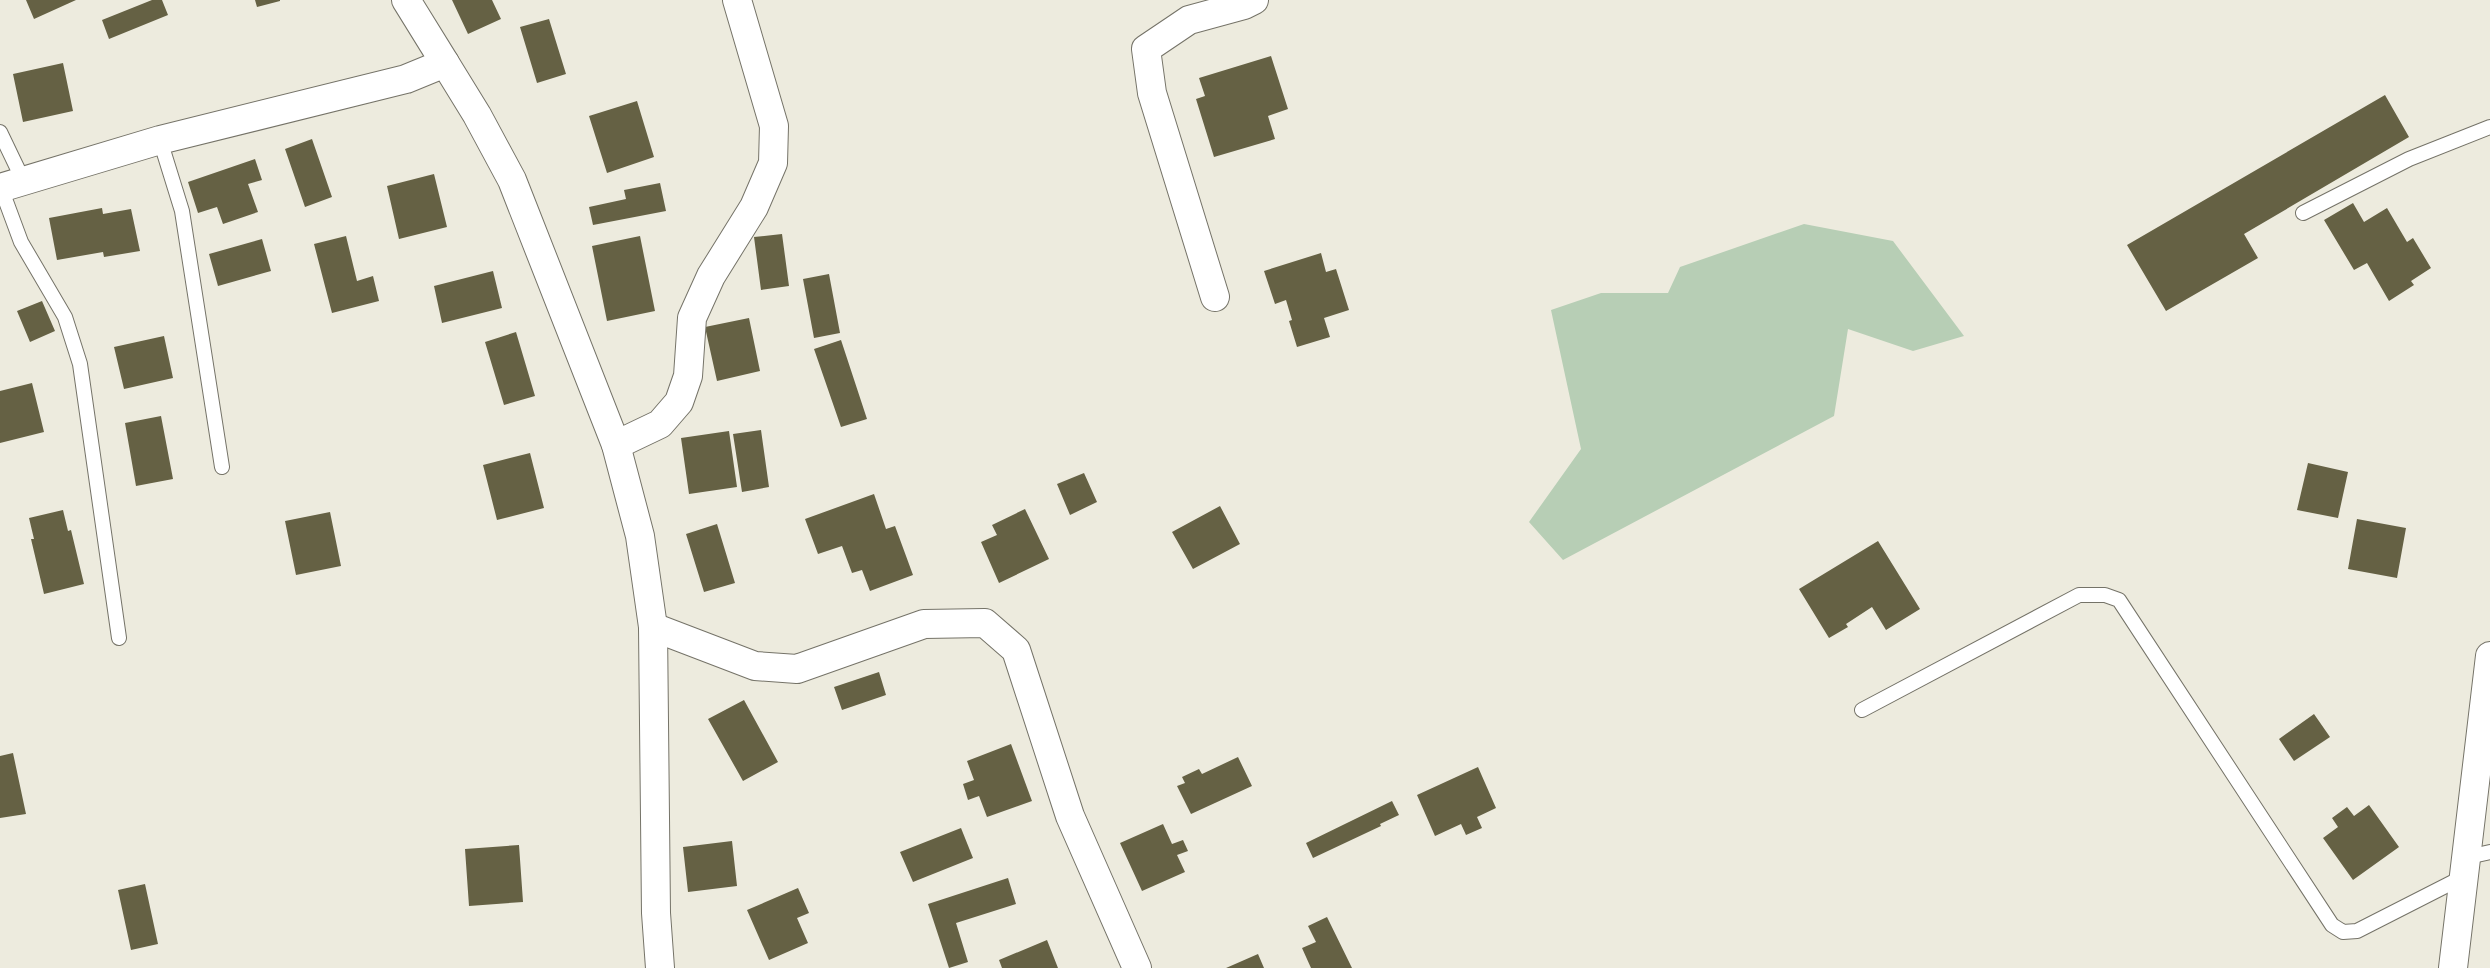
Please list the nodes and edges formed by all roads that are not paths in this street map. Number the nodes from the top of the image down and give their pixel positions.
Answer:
1 (406, 0) edge
2 (737, 0) edge
3 (1254, 0) edge
4 (445, 63) junction
5 (2490, 128) edge
6 (0, 132) edge
7 (160, 140) junction
8 (8, 185) edge
9 (2302, 213) dead end
10 (1215, 297) dead end
11 (616, 445) junction
12 (222, 467) dead end
13 (652, 627) junction
14 (119, 638) dead end
15 (2490, 656) edge
16 (1862, 710) dead end
17 (2474, 862) edge
18 (660, 968) edge
19 (1137, 968) edge
20 (2453, 968) edge

1 - 4 street
2 - 11 street
3 - 10 street
4 - 7 street
4 - 11 street
5 - 9 lane
6 - 8 lane
7 - 8 street
7 - 12 lane
8 - 14 lane
11 - 13 street
13 - 18 street
13 - 19 street
15 - 17 street
16 - 17 lane
17 - 20 street

